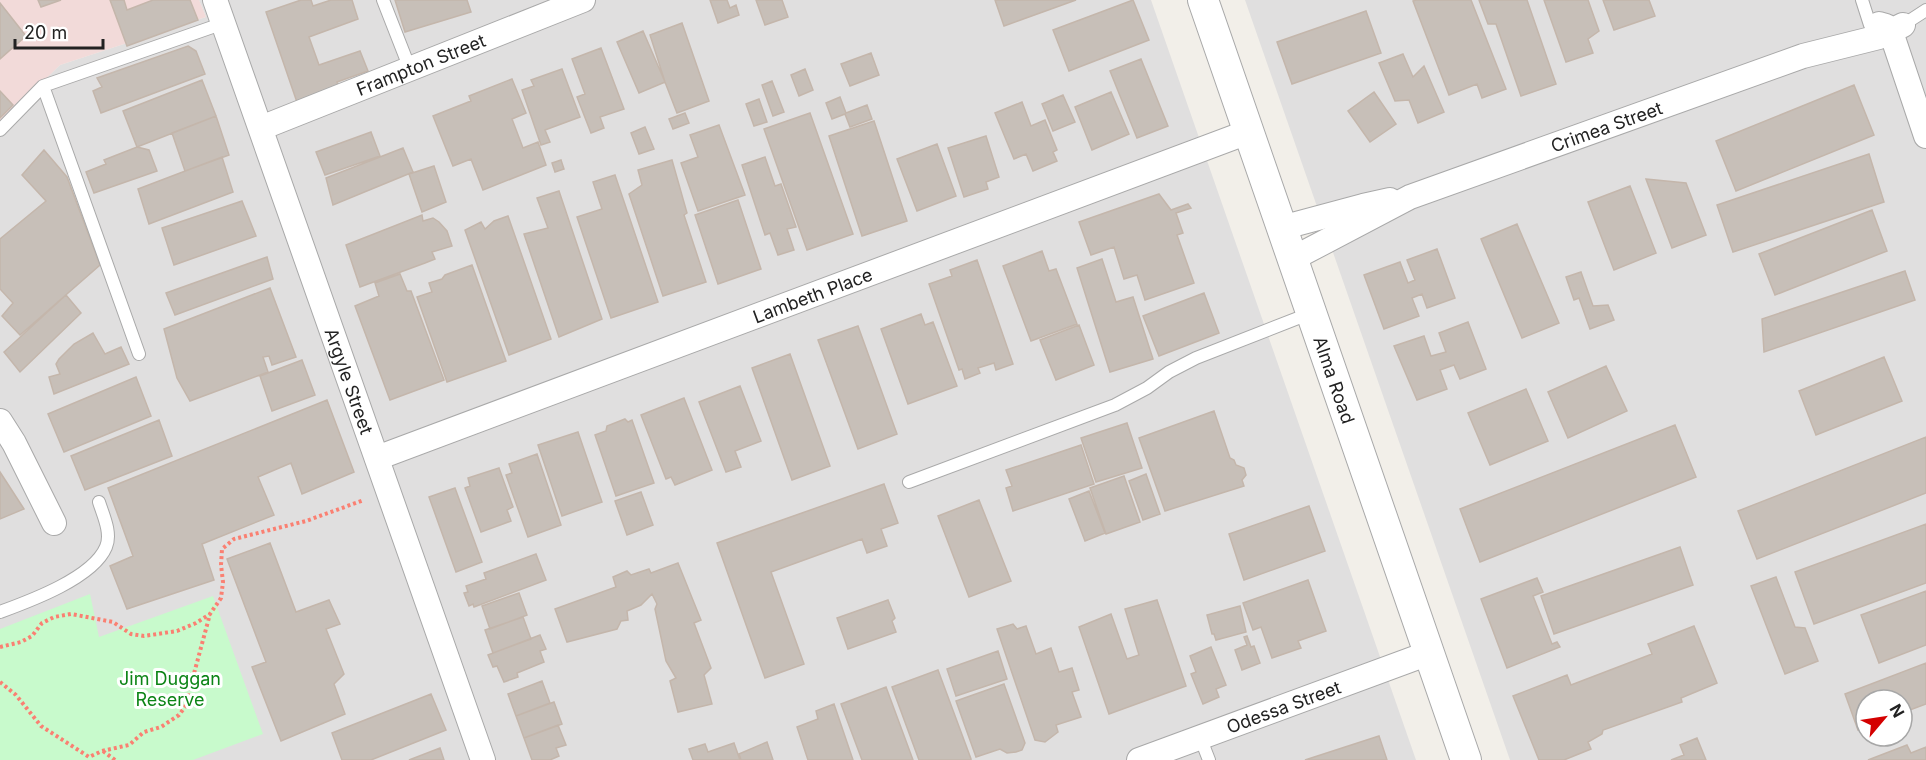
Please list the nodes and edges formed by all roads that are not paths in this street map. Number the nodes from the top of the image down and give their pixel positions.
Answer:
1 (215, 0) edge
2 (383, 0) edge
3 (583, 0) edge
4 (1203, 0) edge
5 (1862, 0) edge
6 (1926, 10) edge
7 (224, 23) junction
8 (1888, 27) junction
9 (410, 69) junction
10 (43, 87) junction
11 (261, 128) junction
12 (0, 130) edge
13 (1248, 132) junction
14 (1926, 136) edge
15 (1410, 197) junction
16 (1281, 228) junction
17 (1292, 260) junction
18 (1311, 313) junction
19 (139, 354) dead end
20 (0, 421) edge
21 (377, 458) junction
22 (909, 482) dead end
23 (99, 502) dead end
24 (54, 523) dead end
25 (0, 612) edge
26 (1429, 653) junction
27 (1200, 737) junction
28 (483, 760) edge
29 (1139, 760) edge
30 (1209, 760) edge
31 (1466, 760) edge

1 - 7 street, Argyle Street
2 - 9 lane
3 - 9 street, Frampton Street
4 - 13 street, Alma Road
5 - 8 lane
6 - 8 lane, Crimea Street
7 - 10 lane
7 - 11 street, Argyle Street
8 - 14 street
8 - 15 street, Crimea Street
9 - 11 street, Frampton Street
10 - 12 lane
10 - 19 lane
11 - 21 street, Argyle Street
13 - 16 street, Alma Road
13 - 21 street, Lambeth Place
15 - 16 street, Crimea Street
15 - 17 street, Crimea Street
16 - 17 street, Alma Road
17 - 18 street, Alma Road
18 - 22 lane
18 - 26 street, Alma Road
20 - 24 street
21 - 28 street, Argyle Street
23 - 25 lane
26 - 27 street, Odessa Street
26 - 31 street, Alma Road
27 - 29 street, Odessa Street
27 - 30 lane

